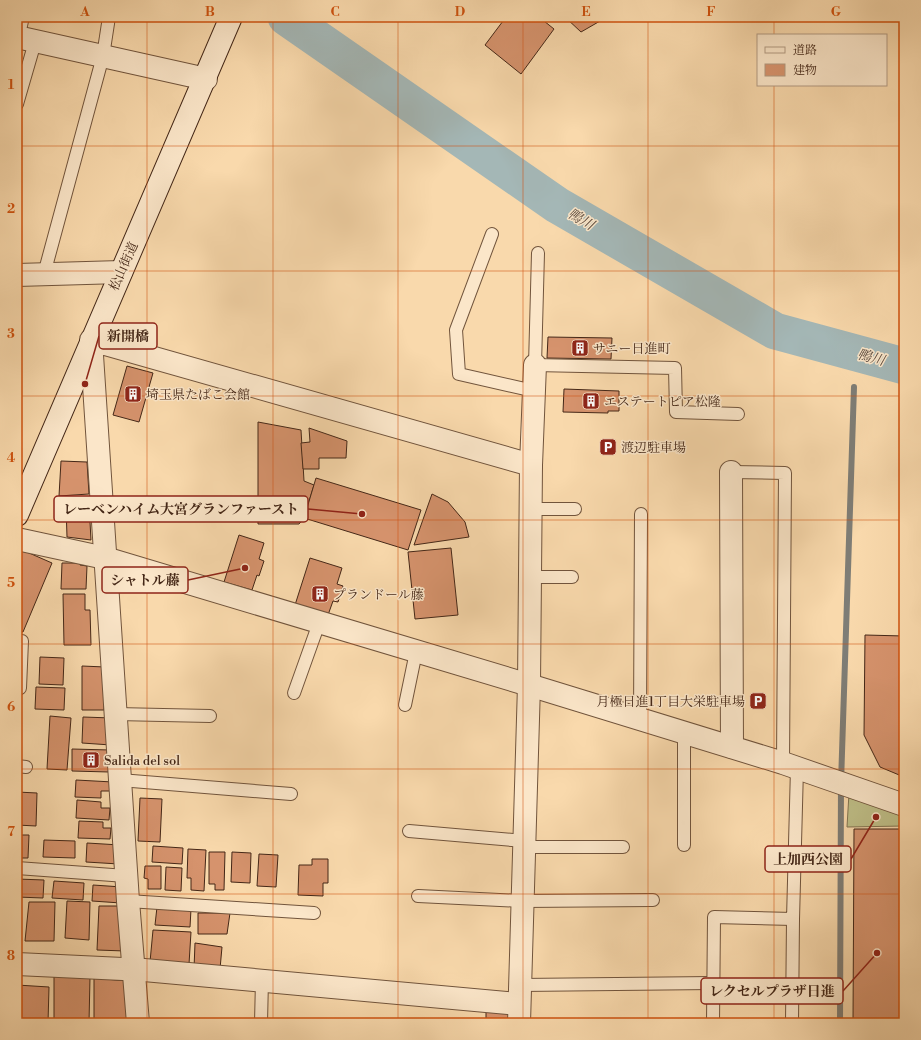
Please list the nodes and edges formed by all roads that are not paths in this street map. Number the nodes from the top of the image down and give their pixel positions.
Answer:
1 (109, 17) edge
2 (229, 21) edge
3 (23, 33) edge
4 (103, 56) junction
5 (206, 79) junction
6 (17, 104) edge
7 (492, 234) dead end
8 (538, 253) dead end
9 (121, 272) junction
10 (44, 274) junction
11 (17, 275) edge
12 (91, 340) junction
13 (535, 365) junction
14 (534, 391) junction
15 (738, 414) dead end
16 (531, 465) junction
17 (731, 472) joint
18 (575, 509) dead end
19 (530, 510) junction
20 (641, 514) dead end
21 (17, 515) edge
22 (17, 539) edge
23 (105, 558) junction
24 (530, 577) junction
25 (572, 577) dead end
26 (319, 623) junction
27 (17, 641) edge
28 (416, 652) junction
29 (529, 685) junction
30 (20, 688) dead end
31 (294, 693) dead end
32 (405, 705) dead end
33 (116, 714) junction
34 (210, 716) dead end
35 (640, 719) junction
36 (684, 732) junction
37 (732, 747) junction
38 (790, 765) junction
39 (120, 780) junction
40 (291, 794) dead end
41 (904, 805) edge
42 (410, 831) dead end
43 (524, 844) junction
44 (684, 845) dead end
45 (623, 847) dead end
46 (17, 868) edge
47 (126, 876) junction
48 (418, 896) dead end
49 (653, 900) dead end
50 (128, 901) junction
51 (522, 901) junction
52 (314, 913) dead end
53 (793, 919) junction
54 (17, 964) edge
55 (132, 969) junction
56 (262, 980) junction
57 (713, 983) junction
58 (519, 1004) edge
59 (138, 1023) edge
60 (261, 1023) edge
61 (713, 1023) edge
62 (792, 1023) edge

1 - 4 lane
2 - 5 street, 松山街道
3 - 4 street
3 - 6 lane
4 - 5 street
4 - 10 lane
5 - 9 street, 松山街道
7 - 14 lane
8 - 13 lane
9 - 10 street
9 - 12 street, 松山街道
10 - 11 street
12 - 16 street
12 - 21 street, 松山街道
12 - 23 street
13 - 14 street
13 - 15 lane
14 - 16 street
16 - 19 street
17 - 37 street
17 - 38 lane
18 - 19 lane
19 - 24 street
20 - 35 lane
22 - 23 street
23 - 26 street
23 - 33 street
24 - 25 lane
24 - 29 street
26 - 28 street
26 - 31 lane
27 - 30 lane
28 - 29 street
28 - 32 lane
29 - 35 street
29 - 43 street
33 - 34 lane
33 - 39 street
35 - 36 street
36 - 37 street
36 - 44 lane
37 - 38 street
38 - 41 street
38 - 53 lane
39 - 40 lane
39 - 47 street
42 - 43 lane
43 - 45 lane
43 - 51 street
46 - 47 lane
47 - 50 street
48 - 51 lane
49 - 51 lane
50 - 52 lane
50 - 55 street
51 - 58 street
53 - 57 lane
53 - 62 lane
54 - 55 street
55 - 56 street
55 - 59 street
56 - 58 street
56 - 60 lane
57 - 58 lane
57 - 61 lane

